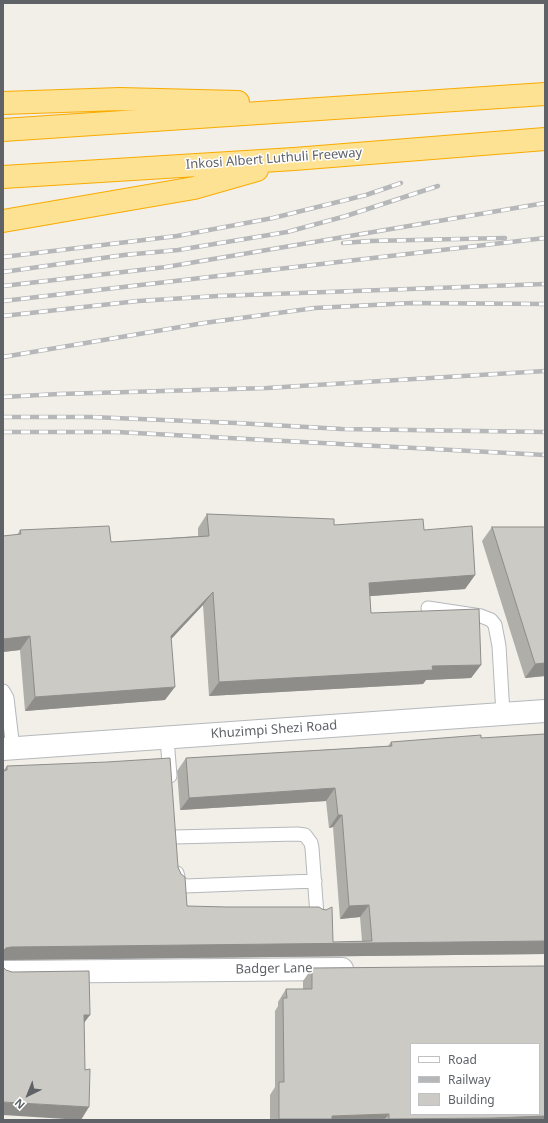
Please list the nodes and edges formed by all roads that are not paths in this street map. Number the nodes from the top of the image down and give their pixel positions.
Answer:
1 (545, 94) edge
2 (3, 103) edge
3 (376, 105) junction
4 (3, 130) edge
5 (545, 139) edge
6 (294, 159) junction
7 (3, 177) edge
8 (3, 221) edge
9 (428, 608) dead end
10 (3, 691) edge
11 (545, 710) edge
12 (503, 714) junction
13 (167, 738) junction
14 (8, 749) edge
15 (171, 791) edge
16 (173, 822) edge
17 (174, 837) junction
18 (315, 881) junction
19 (317, 915) edge
20 (362, 968) edge
21 (3, 972) edge

1 - 3 highway
2 - 3 highway
3 - 4 highway
5 - 6 highway, Inkosi Albert Luthuli Freeway
6 - 7 highway, Inkosi Albert Luthuli Freeway
6 - 8 highway
9 - 12 lane
10 - 14 lane
11 - 12 street, Khuzimpi Shezi Road
12 - 13 street, Khuzimpi Shezi Road
13 - 14 street, Khuzimpi Shezi Road
13 - 15 lane
16 - 17 lane
17 - 18 lane
17 - 18 lane
18 - 19 lane
20 - 21 street, Badger Lane

